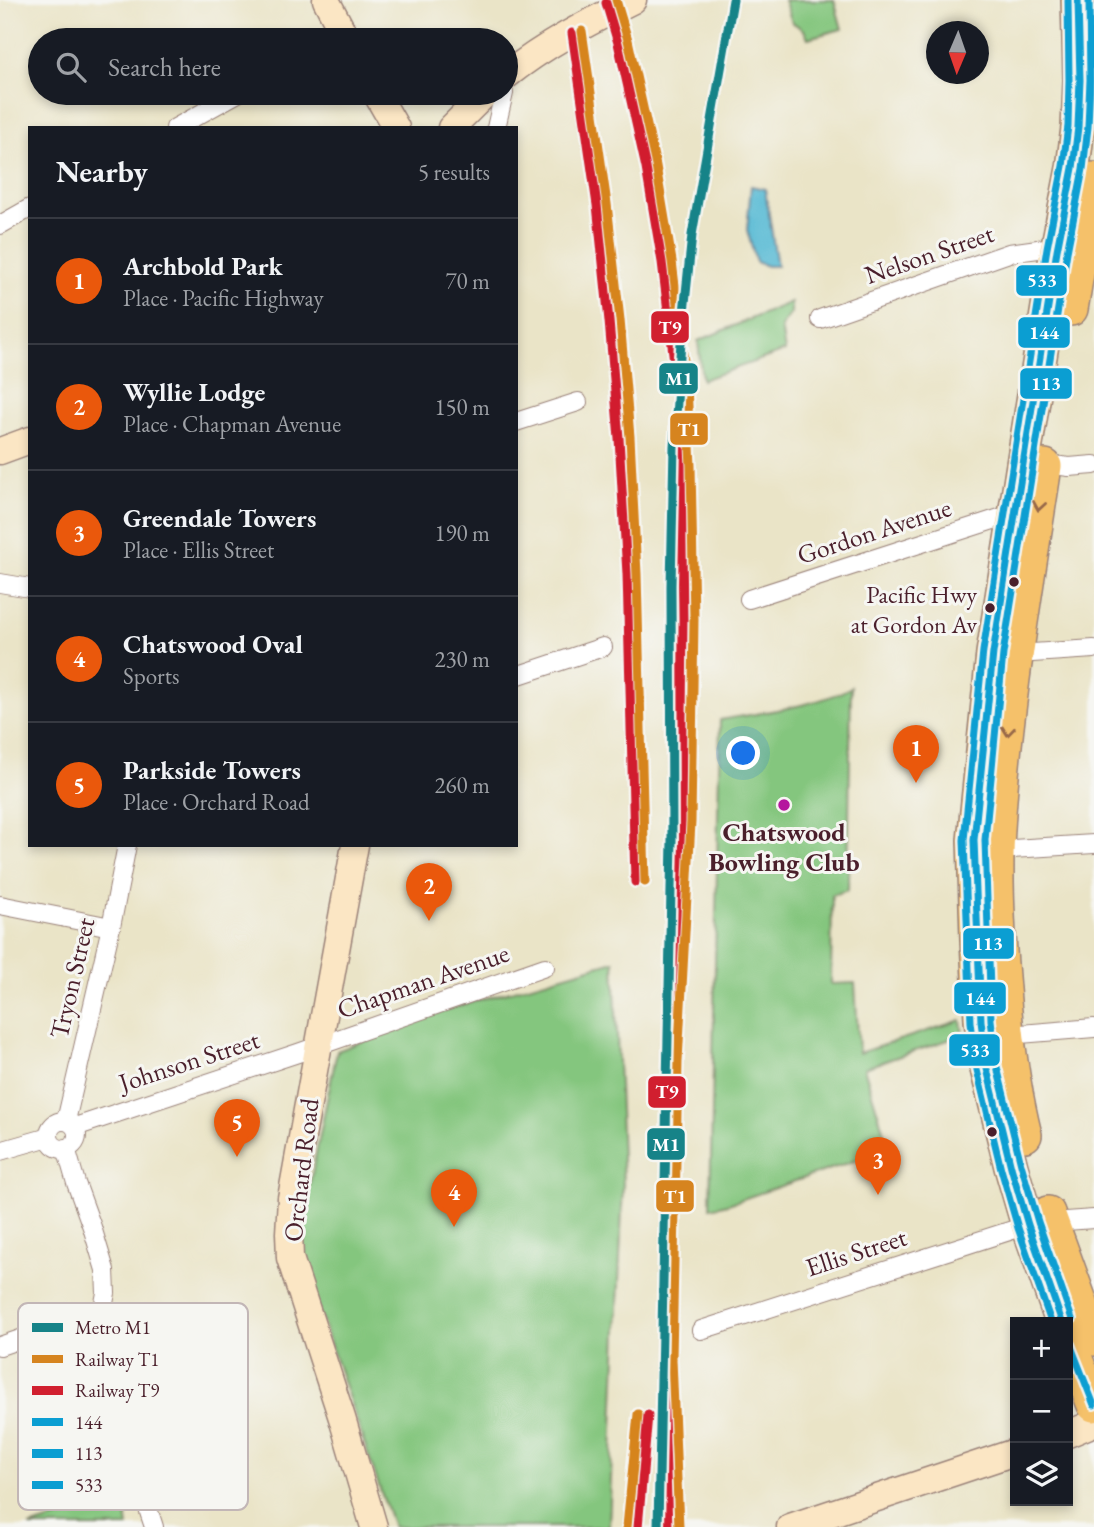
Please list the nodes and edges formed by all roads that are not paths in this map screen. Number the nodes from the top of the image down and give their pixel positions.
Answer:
1 (326, 0) edge
2 (633, 0) edge
3 (1078, 0) edge
4 (338, 28) edge
5 (518, 70) edge
6 (216, 105) edge
7 (383, 105) edge
8 (474, 105) edge
9 (501, 105) edge
10 (179, 126) edge
11 (395, 126) edge
12 (453, 126) edge
13 (496, 126) edge
14 (1094, 171) edge
15 (28, 209) edge
16 (0, 225) edge
17 (1076, 264) edge
18 (820, 319) dead end
19 (578, 402) dead end
20 (518, 421) edge
21 (28, 441) edge
22 (0, 451) edge
23 (1046, 464) junction
24 (1094, 465) edge
25 (1014, 513) junction
26 (0, 583) edge
27 (28, 588) edge
28 (749, 599) dead end
29 (603, 648) dead end
30 (1094, 649) edge
31 (1017, 654) junction
32 (518, 675) edge
33 (1094, 844) edge
34 (127, 847) edge
35 (355, 847) edge
36 (997, 850) junction
37 (0, 905) edge
38 (111, 927) junction
39 (545, 967) dead end
40 (1094, 1028) edge
41 (1006, 1035) junction
42 (319, 1045) junction
43 (71, 1124) junction
44 (49, 1137) junction
45 (66, 1148) junction
46 (0, 1151) edge
47 (1094, 1219) edge
48 (1040, 1223) junction
49 (104, 1303) edge
50 (1061, 1317) edge
51 (701, 1330) dead end
52 (1094, 1339) edge
53 (18, 1340) edge
54 (0, 1346) edge
55 (1073, 1352) edge
56 (1094, 1405) edge
57 (1094, 1423) edge
58 (1073, 1432) edge
59 (1010, 1454) edge
60 (148, 1510) edge
61 (154, 1527) edge
62 (374, 1527) edge
63 (790, 1527) edge

1 - 4 street
2 - 5 street
3 - 17 highway
6 - 10 street
7 - 11 street
8 - 12 street
9 - 13 street
14 - 17 highway
15 - 16 street
17 - 18 street, Nelson Street
17 - 23 highway
17 - 25 highway
19 - 20 street
21 - 22 street
23 - 24 street
23 -> 31 highway
25 - 28 street, Gordon Avenue
25 - 48 highway
26 - 27 street
29 - 32 street
30 - 31 street
31 -> 36 highway
33 - 36 street
34 - 38 street, Tryon Street
35 - 42 street, Orchard Road
36 - 41 highway
37 - 38 street
38 - 43 street, Tryon Street
39 - 42 street, Chapman Avenue
40 - 41 street
41 - 48 highway
42 - 43 street, Johnson Street
42 - 62 street, Orchard Road
43 - 44 street
43 - 45 street
44 - 45 street
44 - 46 street
45 - 49 street
47 - 48 street, Ellis Street
48 - 50 highway
48 - 51 street, Ellis Street
48 - 52 highway
53 - 54 street
55 - 56 highway
57 - 58 street
59 - 63 street
60 - 61 street

